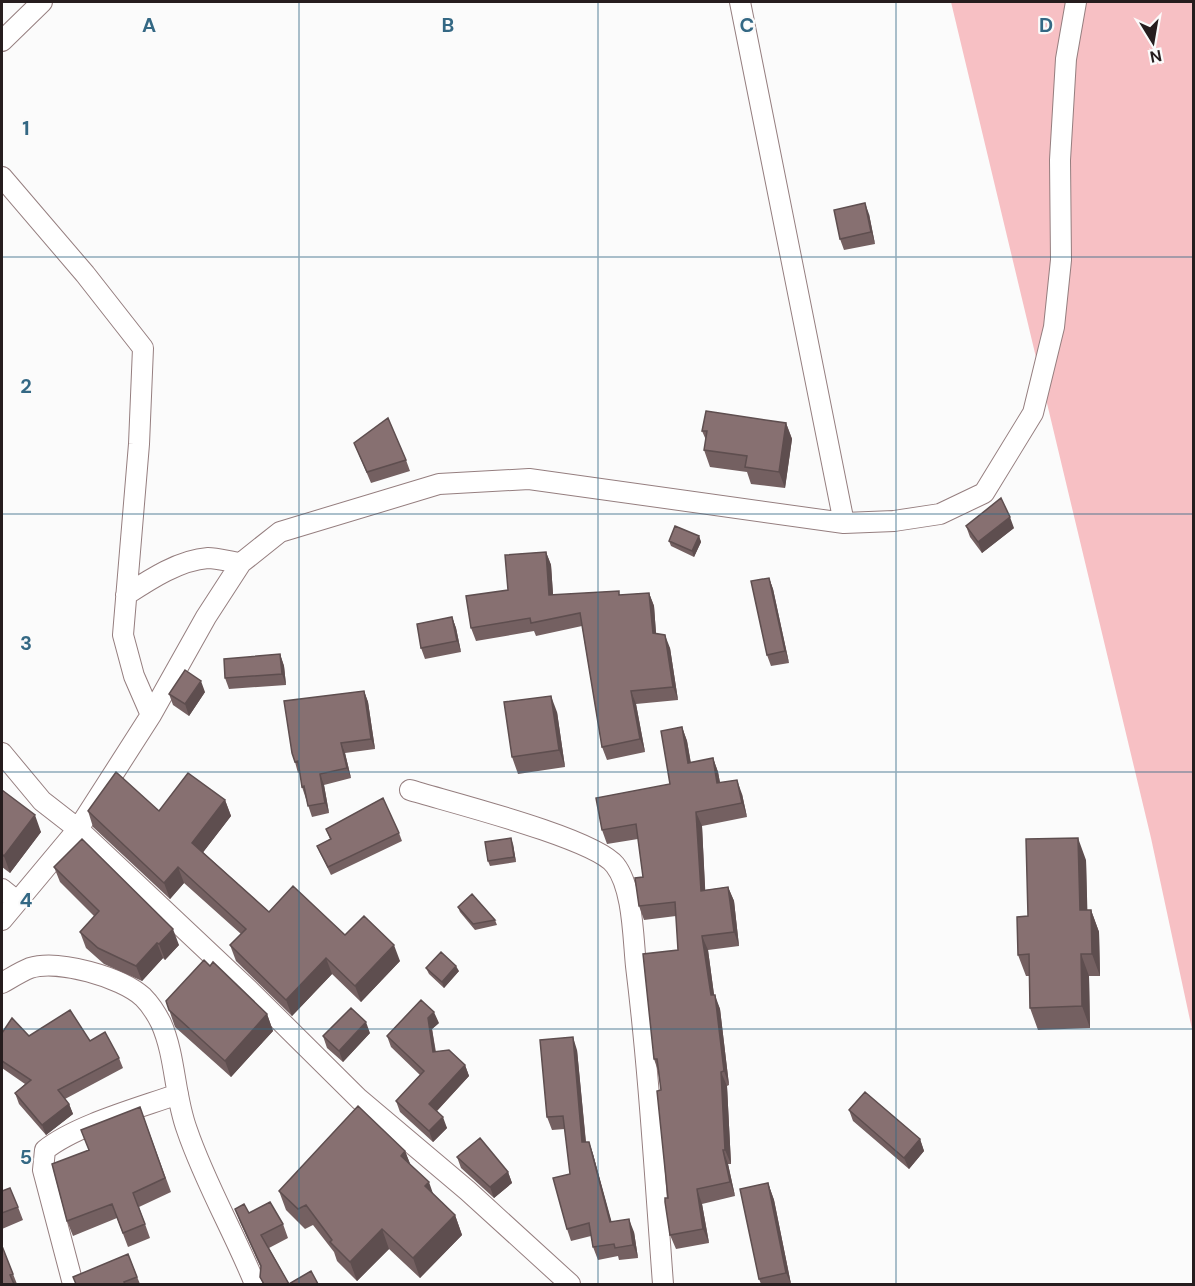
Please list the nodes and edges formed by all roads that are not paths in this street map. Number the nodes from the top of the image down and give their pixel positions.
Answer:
1 (42, 2) edge
2 (740, 2) edge
3 (1076, 2) edge
4 (2, 41) edge
5 (2, 177) edge
6 (844, 523) junction
7 (241, 563) junction
8 (126, 595) junction
9 (151, 715) junction
10 (2, 753) edge
11 (410, 790) dead end
12 (78, 829) junction
13 (9, 895) edge
14 (2, 920) edge
15 (2, 983) edge
16 (178, 1094) junction
17 (73, 1284) edge
18 (255, 1284) edge
19 (570, 1284) edge
20 (663, 1284) edge

1 - 4 street
2 - 6 street
3 - 6 street
5 - 8 street
6 - 7 street
7 - 8 street
7 - 9 street
8 - 9 street
9 - 12 street
10 - 12 street
11 - 20 street
12 - 13 street
12 - 19 street
13 - 14 street
15 - 16 street
16 - 17 street
16 - 18 street

